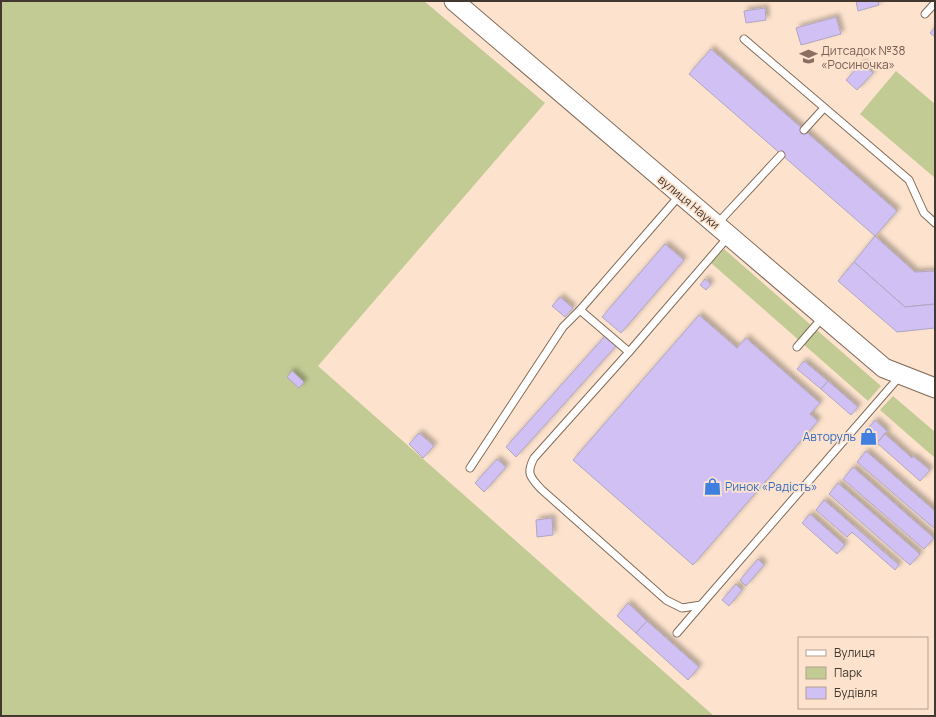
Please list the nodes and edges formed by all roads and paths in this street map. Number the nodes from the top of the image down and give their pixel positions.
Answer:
1 (454, 1) edge
2 (935, 3) edge
3 (925, 14) dead end
4 (744, 38) dead end
5 (824, 108) junction
6 (804, 130) dead end
7 (781, 155) dead end
8 (680, 195) junction
9 (935, 223) edge
10 (722, 230) junction
11 (580, 310) junction
12 (823, 316) junction
13 (797, 346) dead end
14 (629, 352) junction
15 (902, 375) junction
16 (935, 388) edge
17 (470, 468) dead end
18 (701, 605) junction
19 (677, 633) dead end

1 - 8 street, вулиця Науки
2 - 3 lane
4 - 5 lane
5 - 6 lane
5 - 9 lane
7 - 10 lane
8 - 10 street, вулиця Науки
8 - 11 lane
10 - 12 street, вулиця Науки
10 - 14 lane
11 - 14 lane
11 - 17 lane
12 - 13 lane
12 - 15 street, вулиця Науки
14 - 18 lane
15 - 16 street, вулиця Науки
15 - 18 lane
18 - 19 lane

